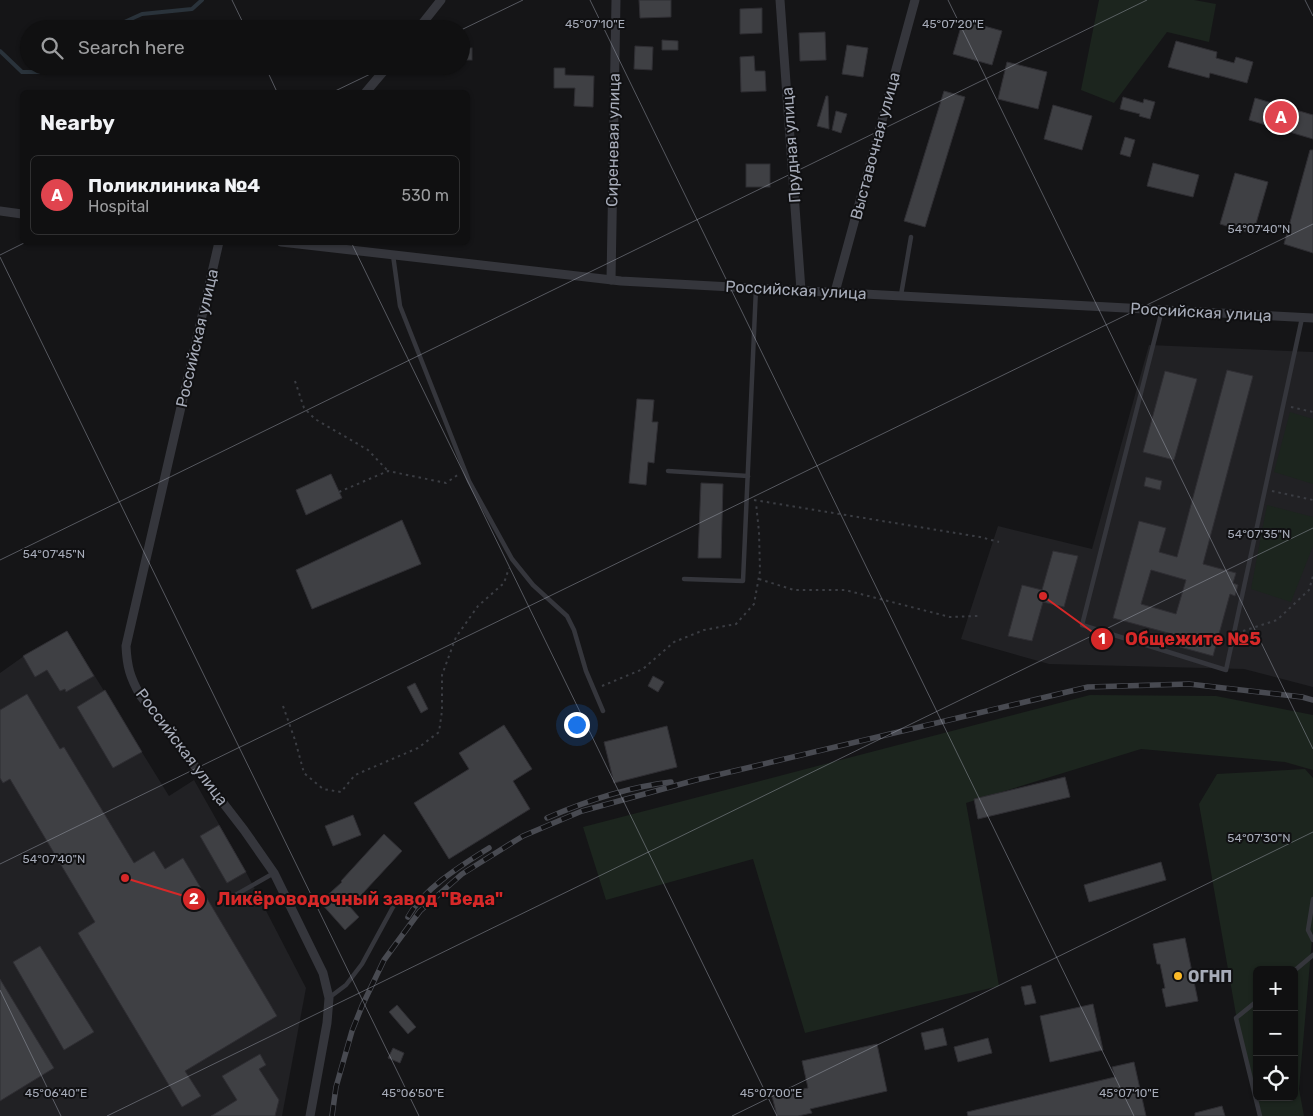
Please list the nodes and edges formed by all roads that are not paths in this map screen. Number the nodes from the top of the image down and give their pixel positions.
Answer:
1 (441, 0) edge
2 (616, 0) edge
3 (780, 0) edge
4 (914, 0) edge
5 (425, 20) edge
6 (380, 75) edge
7 (368, 90) edge
8 (0, 211) edge
9 (20, 214) edge
10 (910, 236) dead end
11 (218, 245) edge
12 (326, 245) edge
13 (393, 255) junction
14 (611, 280) junction
15 (756, 288) junction
16 (801, 290) junction
17 (834, 292) junction
18 (901, 295) junction
19 (1162, 310) junction
20 (1302, 318) junction
21 (1313, 318) edge
22 (668, 471) dead end
23 (748, 476) junction
24 (684, 579) dead end
25 (603, 711) dead end
26 (274, 873) junction
27 (400, 896) dead end
28 (1313, 899) edge
29 (223, 902) dead end
30 (1313, 940) edge
31 (1313, 955) edge
32 (1298, 968) edge
33 (329, 998) junction
34 (1253, 1004) edge
35 (310, 1116) edge
36 (1260, 1116) edge

1 - 5 street
2 - 14 street, Сиреневая улица
3 - 16 street, Прудная улица
4 - 17 street, Выставочная улица
6 - 7 street
8 - 9 street
10 - 18 lane
11 - 26 street, Российская улица
12 - 13 street, Российская улица
13 - 14 street, Российская улица
13 - 25 lane
14 - 15 street, Российская улица
15 - 16 street, Российская улица
15 - 23 lane
16 - 17 street, Российская улица
17 - 18 street, Российская улица
18 - 19 street, Российская улица
19 - 20 street, Российская улица
19 - 20 lane
20 - 21 street, Российская улица
22 - 23 lane
23 - 24 lane
26 - 29 lane
26 - 33 street, Российская улица
27 - 33 lane
28 - 30 lane
31 - 32 lane
33 - 35 street, Российская улица
34 - 36 lane

